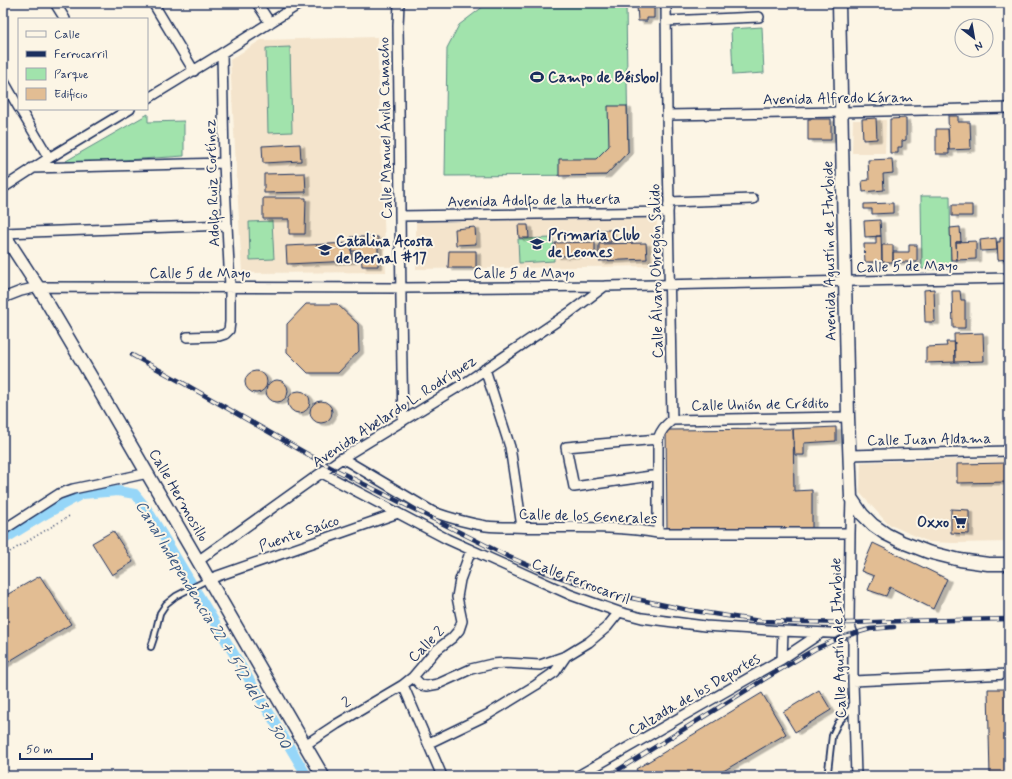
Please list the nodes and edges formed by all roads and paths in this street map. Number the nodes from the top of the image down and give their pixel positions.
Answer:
1 (55, 3) edge
2 (153, 3) edge
3 (257, 3) edge
4 (301, 3) edge
5 (399, 3) edge
6 (666, 3) edge
7 (839, 3) edge
8 (759, 17) dead end
9 (64, 18) edge
10 (666, 21) junction
11 (270, 23) junction
12 (222, 54) junction
13 (194, 71) junction
14 (3, 80) edge
15 (148, 98) edge
16 (18, 106) edge
17 (1009, 108) edge
18 (20, 110) edge
19 (124, 111) edge
20 (842, 112) junction
21 (667, 115) junction
22 (49, 158) junction
23 (224, 163) junction
24 (32, 168) junction
25 (3, 188) edge
26 (753, 199) dead end
27 (669, 202) junction
28 (668, 212) junction
29 (400, 216) junction
30 (227, 225) junction
31 (3, 233) edge
32 (1009, 278) edge
33 (845, 281) junction
34 (670, 284) junction
35 (605, 286) junction
36 (38, 287) junction
37 (230, 287) junction
38 (400, 288) junction
39 (3, 298) edge
40 (187, 336) dead end
41 (485, 370) junction
42 (848, 417) junction
43 (403, 420) junction
44 (672, 420) junction
45 (658, 439) junction
46 (1009, 451) edge
47 (849, 455) junction
48 (342, 458) junction
49 (148, 473) junction
50 (322, 473) junction
51 (658, 476) junction
52 (851, 498) junction
53 (398, 513) junction
54 (71, 515) dead end
55 (522, 528) junction
56 (3, 530) edge
57 (658, 533) junction
58 (850, 533) junction
59 (471, 550) junction
60 (3, 556) edge
61 (198, 562) junction
62 (1008, 564) edge
63 (209, 580) junction
64 (619, 612) junction
65 (783, 632) junction
66 (821, 633) junction
67 (853, 634) junction
68 (151, 647) dead end
69 (566, 656) junction
70 (782, 659) junction
71 (1009, 674) edge
72 (413, 677) junction
73 (853, 681) junction
74 (403, 684) junction
75 (854, 705) junction
76 (429, 743) junction
77 (304, 745) junction
78 (323, 776) edge
79 (442, 776) edge
80 (578, 776) edge
81 (827, 776) edge
82 (856, 776) edge

1 - 9 street
2 - 13 street
3 - 11 street
4 - 11 street
5 - 29 street, Calle Manuel Ávila Camacho
6 - 10 street, Calle Álvaro Obregón Salido
7 - 20 street, Avenida Agustín de Iturbide
8 - 10 street
10 - 21 street, Calle Álvaro Obregón Salido
11 - 12 street
12 - 13 street
12 - 23 street, Adolfo Ruiz Cortínez
13 - 15 street
14 - 16 street
17 - 20 street, Avenida Alfredo Káram
18 - 22 street
19 - 22 street
20 - 21 street, Avenida Alfredo Káram
20 - 33 street, Avenida Agustín de Iturbide
21 - 27 street, Calle Álvaro Obregón Salido
22 - 24 street
23 - 24 street
23 - 30 street, Adolfo Ruiz Cortínez
24 - 25 street
26 - 27 street
27 - 28 street, Calle Álvaro Obregón Salido
28 - 29 street, Avenida Adolfo de la Huerta
28 - 34 street, Calle Álvaro Obregón Salido
29 - 38 street, Calle Manuel Ávila Camacho
30 - 31 street
30 - 37 street, Adolfo Ruiz Cortínez
31 - 36 street, Calle Hermosillo
32 - 33 street, Calle 5 de Mayo
33 - 34 street, Calle 5 de Mayo
33 - 42 street, Avenida Agustín de Iturbide
34 - 35 street, Calle 5 de Mayo
34 - 44 street, Calle Álvaro Obregón Salido
35 - 38 street, Calle 5 de Mayo
35 - 41 street, Avenida Abelardo L. Rodríguez
36 - 37 street, Calle 5 de Mayo
36 - 39 street, Calle 5 de Mayo
36 - 49 street, Calle Hermosillo
37 - 38 street, Calle 5 de Mayo
37 - 40 street, Adolfo Ruiz Cortínez
38 - 43 street, Calle Manuel Ávila Camacho
41 - 43 street, Avenida Abelardo L. Rodríguez
41 - 55 street
42 - 44 street, Calle Unión de Crédito
42 - 47 street, Avenida Agustín de Iturbide
43 - 48 street, Avenida Abelardo L. Rodríguez
44 - 45 street
45 - 51 street
45 - 51 street
46 - 47 street, Calle Juan Aldama
47 - 52 street, Avenida Agustín de Iturbide
48 - 50 street, Avenida Abelardo L. Rodríguez
48 - 55 street, Calle de los Generales
49 - 56 street
49 - 61 street, Calle Hermosillo
50 - 53 street, Calle Ferrocarril
50 - 61 street, Avenida Abelardo L. Rodríguez
51 - 57 street
52 - 58 street, Calle Agustín de Iturbide
52 - 62 street
53 - 59 street, Calle Ferrocarril
53 - 63 street, Puente Saúco
54 - 60 path
55 - 57 street, Calle de los Generales
57 - 58 street, Calle de los Generales
58 - 67 street, Calle Agustín de Iturbide
59 - 64 street, Calle Ferrocarril
59 - 72 street, Calle 2
61 - 63 street, Calle Hermosillo
63 - 68 lane
63 - 77 street, Calle Hermosillo
64 - 65 street, Calle Ferrocarril
64 - 69 street
65 - 66 street, Calle Ferrocarril
65 - 70 street
66 - 67 street, Calle Ferrocarril
66 - 70 street, Calzada de los Deportes
67 - 73 street, Calle Agustín de Iturbide
69 - 72 street
69 - 76 street
70 - 80 street, Calzada de los Deportes
71 - 73 street
72 - 74 street, Calle 2
73 - 75 street, Calle Agustín de Iturbide
74 - 76 street
74 - 77 street, 2
75 - 81 lane
75 - 82 street, Calle Agustín de Iturbide
76 - 79 street
77 - 78 street, Calle Hermosillo

